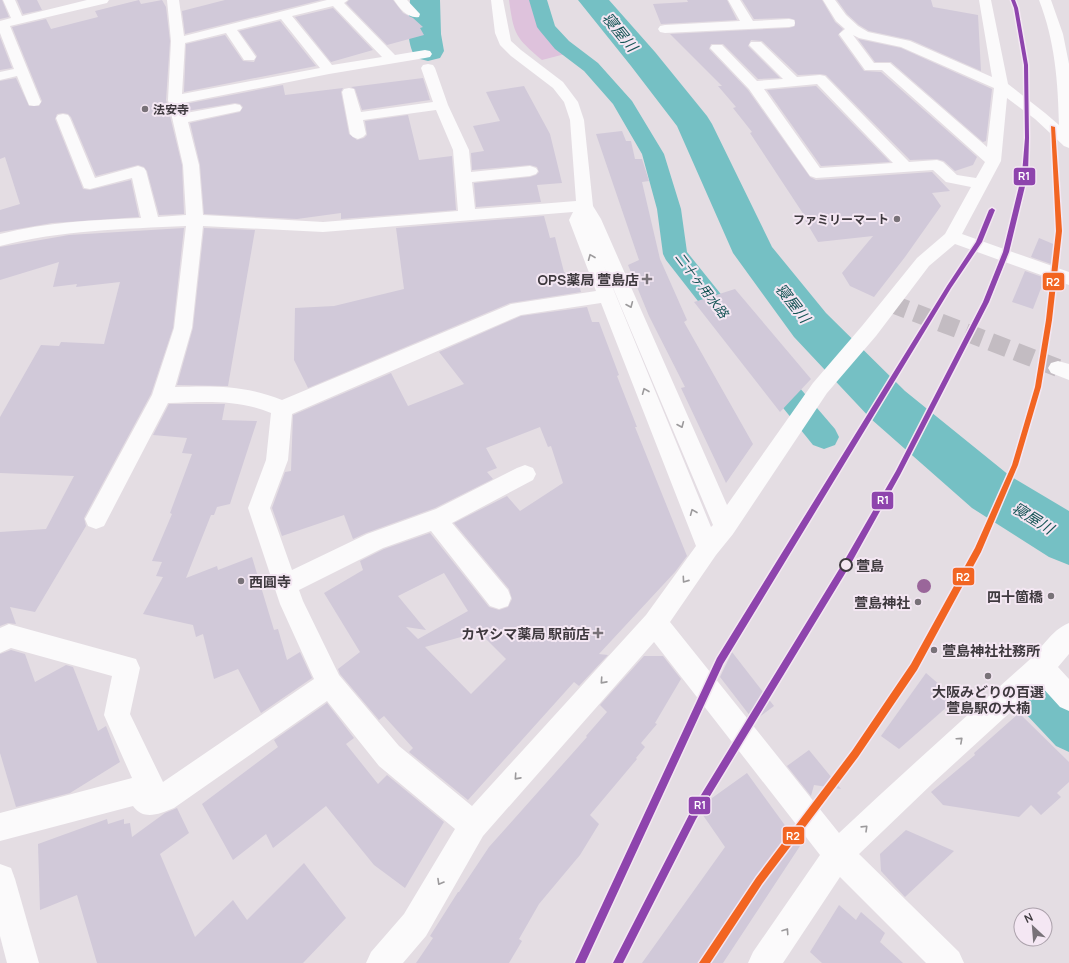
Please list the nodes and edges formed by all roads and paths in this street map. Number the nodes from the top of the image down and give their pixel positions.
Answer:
1 (9, 0) edge
2 (103, 0) edge
3 (173, 0) edge
4 (400, 0) edge
5 (497, 0) edge
6 (734, 0) edge
7 (829, 0) edge
8 (985, 0) edge
9 (1045, 0) edge
10 (339, 1) edge
11 (307, 4) edge
12 (284, 14) junction
13 (414, 14) dead end
14 (1052, 15) junction
15 (18, 20) junction
16 (789, 22) dead end
17 (1, 24) edge
18 (749, 25) junction
19 (1069, 27) edge
20 (229, 28) junction
21 (665, 29) dead end
22 (853, 29) junction
23 (178, 41) junction
24 (756, 45) dead end
25 (717, 48) dead end
26 (425, 54) dead end
27 (249, 57) dead end
28 (391, 59) junction
29 (428, 68) dead end
30 (330, 70) junction
31 (22, 71) junction
32 (1066, 75) edge
33 (0, 76) edge
34 (794, 82) junction
35 (754, 86) junction
36 (1001, 86) junction
37 (349, 92) dead end
38 (175, 100) junction
39 (34, 102) dead end
40 (441, 105) junction
41 (235, 108) dead end
42 (355, 117) junction
43 (63, 118) dead end
44 (180, 119) junction
45 (358, 134) dead end
46 (1068, 142) edge
47 (993, 161) junction
48 (904, 166) junction
49 (530, 171) dead end
50 (464, 178) junction
51 (981, 184) junction
52 (585, 206) junction
53 (467, 216) junction
54 (195, 220) junction
55 (151, 222) junction
56 (952, 237) junction
57 (0, 240) edge
58 (1069, 280) edge
59 (607, 296) junction
60 (162, 395) junction
61 (282, 409) junction
62 (525, 474) dead end
63 (96, 518) dead end
64 (435, 519) junction
65 (725, 527) junction
66 (708, 548) junction
67 (286, 585) junction
68 (499, 598) dead end
69 (655, 623) junction
70 (1069, 635) edge
71 (0, 641) edge
72 (1041, 667) junction
73 (330, 684) junction
74 (1069, 698) edge
75 (157, 800) junction
76 (473, 826) junction
77 (0, 827) edge
78 (838, 854) junction
79 (0, 879) edge
80 (23, 963) edge
81 (382, 963) edge
82 (764, 963) edge
83 (948, 963) edge

1 - 15 street
2 - 15 street
3 - 23 street
4 - 13 street
5 - 52 street
6 - 18 street
7 - 22 street
8 - 36 street
9 - 14 street
10 - 11 street
10 - 28 street
11 - 12 street
12 - 20 street
12 - 30 street
14 - 19 street
14 - 32 street
15 - 17 street
16 - 18 street
17 - 31 street
18 - 21 street
20 - 23 street
20 - 27 street
22 - 36 street
22 - 47 street
23 - 38 street
24 - 34 street
25 - 35 street
26 - 28 street
28 - 30 street
29 - 40 street
30 - 38 street
31 - 33 street
31 - 39 street
32 - 46 street
34 - 35 street
34 - 48 street
35 - 48 street
36 - 46 street
36 - 47 street
37 - 42 street
38 - 44 street
40 - 42 street
40 - 50 street
41 - 44 street
42 - 45 street
43 - 55 street
44 - 54 street
47 - 51 street
48 - 51 street
49 - 50 street
50 - 53 street
51 - 56 street
52 - 53 street
59 -> 52 street
52 -> 65 street
53 - 54 street
54 - 55 street
54 - 60 street
55 - 57 street
56 - 58 street
56 - 65 street
59 - 61 street
66 -> 59 street
60 - 61 street
60 - 63 street
61 - 67 street
62 - 64 street
64 - 67 street
64 - 68 street
65 - 66 street
66 -> 69 street
67 - 73 street
69 -> 76 street
69 - 78 street
70 - 72 street
71 - 75 street
72 - 74 street
78 -> 72 street
73 - 75 street
73 - 76 street
75 - 77 street
76 -> 81 street
82 -> 78 street
78 - 83 street
79 - 80 street

